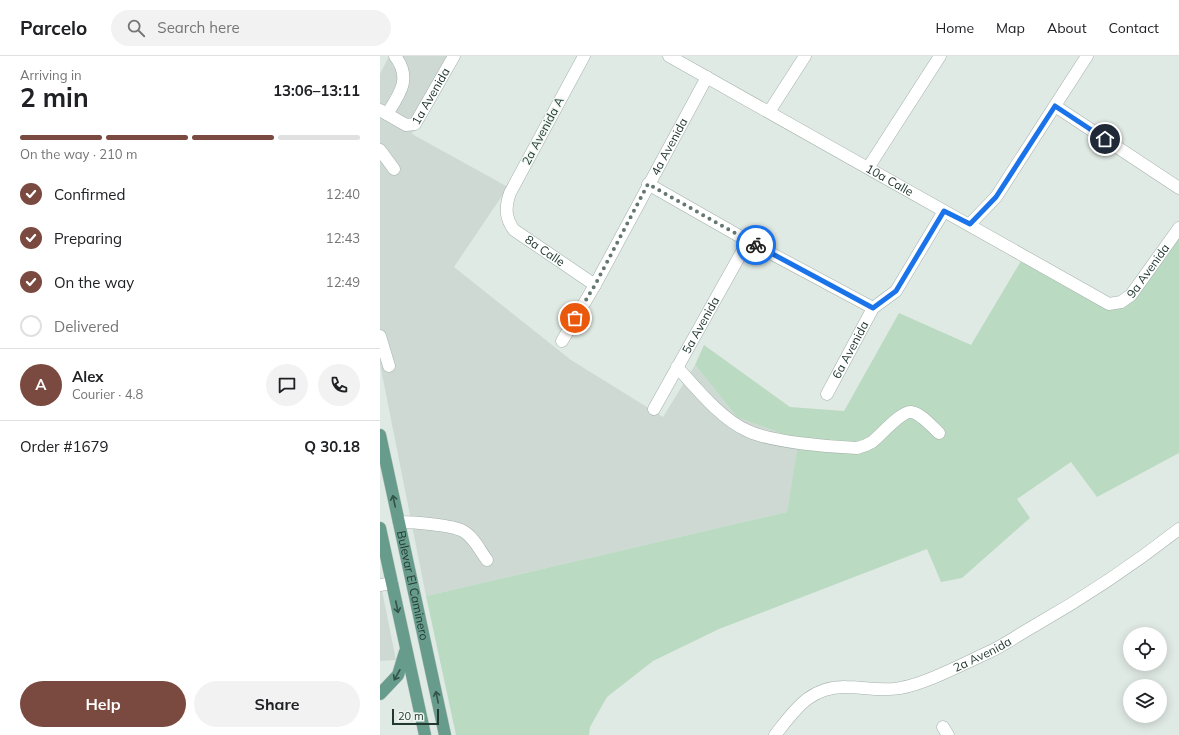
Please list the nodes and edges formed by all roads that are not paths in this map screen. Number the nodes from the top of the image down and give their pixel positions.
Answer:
1 (395, 56) edge
2 (454, 56) edge
3 (584, 56) edge
4 (669, 56) edge
5 (805, 56) edge
6 (940, 56) edge
7 (1087, 56) edge
8 (707, 77) junction
9 (1055, 106) junction
10 (384, 112) edge
11 (769, 112) junction
12 (380, 150) edge
13 (868, 168) junction
14 (394, 169) dead end
15 (648, 184) junction
16 (1179, 188) edge
17 (507, 208) joint
18 (944, 211) junction
19 (970, 224) junction
20 (1179, 228) edge
21 (748, 241) junction
22 (595, 285) junction
23 (1109, 304) joint
24 (873, 308) junction
25 (380, 336) edge
26 (562, 341) dead end
27 (389, 366) dead end
28 (677, 367) junction
29 (827, 394) dead end
30 (654, 409) dead end
31 (939, 433) dead end
32 (380, 435) edge
33 (399, 522) junction
34 (380, 528) edge
35 (1179, 528) edge
36 (486, 560) dead end
37 (386, 584) edge
38 (406, 651) junction
39 (380, 694) edge
40 (425, 735) edge
41 (445, 735) edge
42 (775, 735) edge

1 - 10 street
2 - 10 street, 1a Avenida
3 - 17 street, 2a Avenida A
4 - 8 street, 10a Calle
5 - 11 street
6 - 13 street
7 - 9 street
8 - 11 street, 10a Calle
8 - 15 street, 4a Avenida
9 - 16 street
9 - 19 street
11 - 13 street, 10a Calle
12 - 14 street
13 - 18 street, 10a Calle
15 - 21 street
15 - 22 street, 4a Avenida
17 - 22 street, 8a Calle
18 - 19 street, 10a Calle
18 - 24 street, 6a Avenida
19 - 23 street, 10a Calle
20 - 23 street, 9a Avenida
21 - 24 street
21 - 28 street, 5a Avenida
22 - 26 street, 4a Avenida
24 - 29 street, 6a Avenida
25 - 27 street
28 - 30 street, 5a Avenida
28 - 31 street
33 -> 32 main road, Bulevar El Caminero
33 - 36 street
41 -> 33 main road, Bulevar El Caminero
34 - 37 main road, Bulevar El Caminero
35 - 42 street, 2a Avenida
37 -> 38 main road, Bulevar El Caminero
38 -> 39 main road
38 - 40 main road, Bulevar El Caminero

